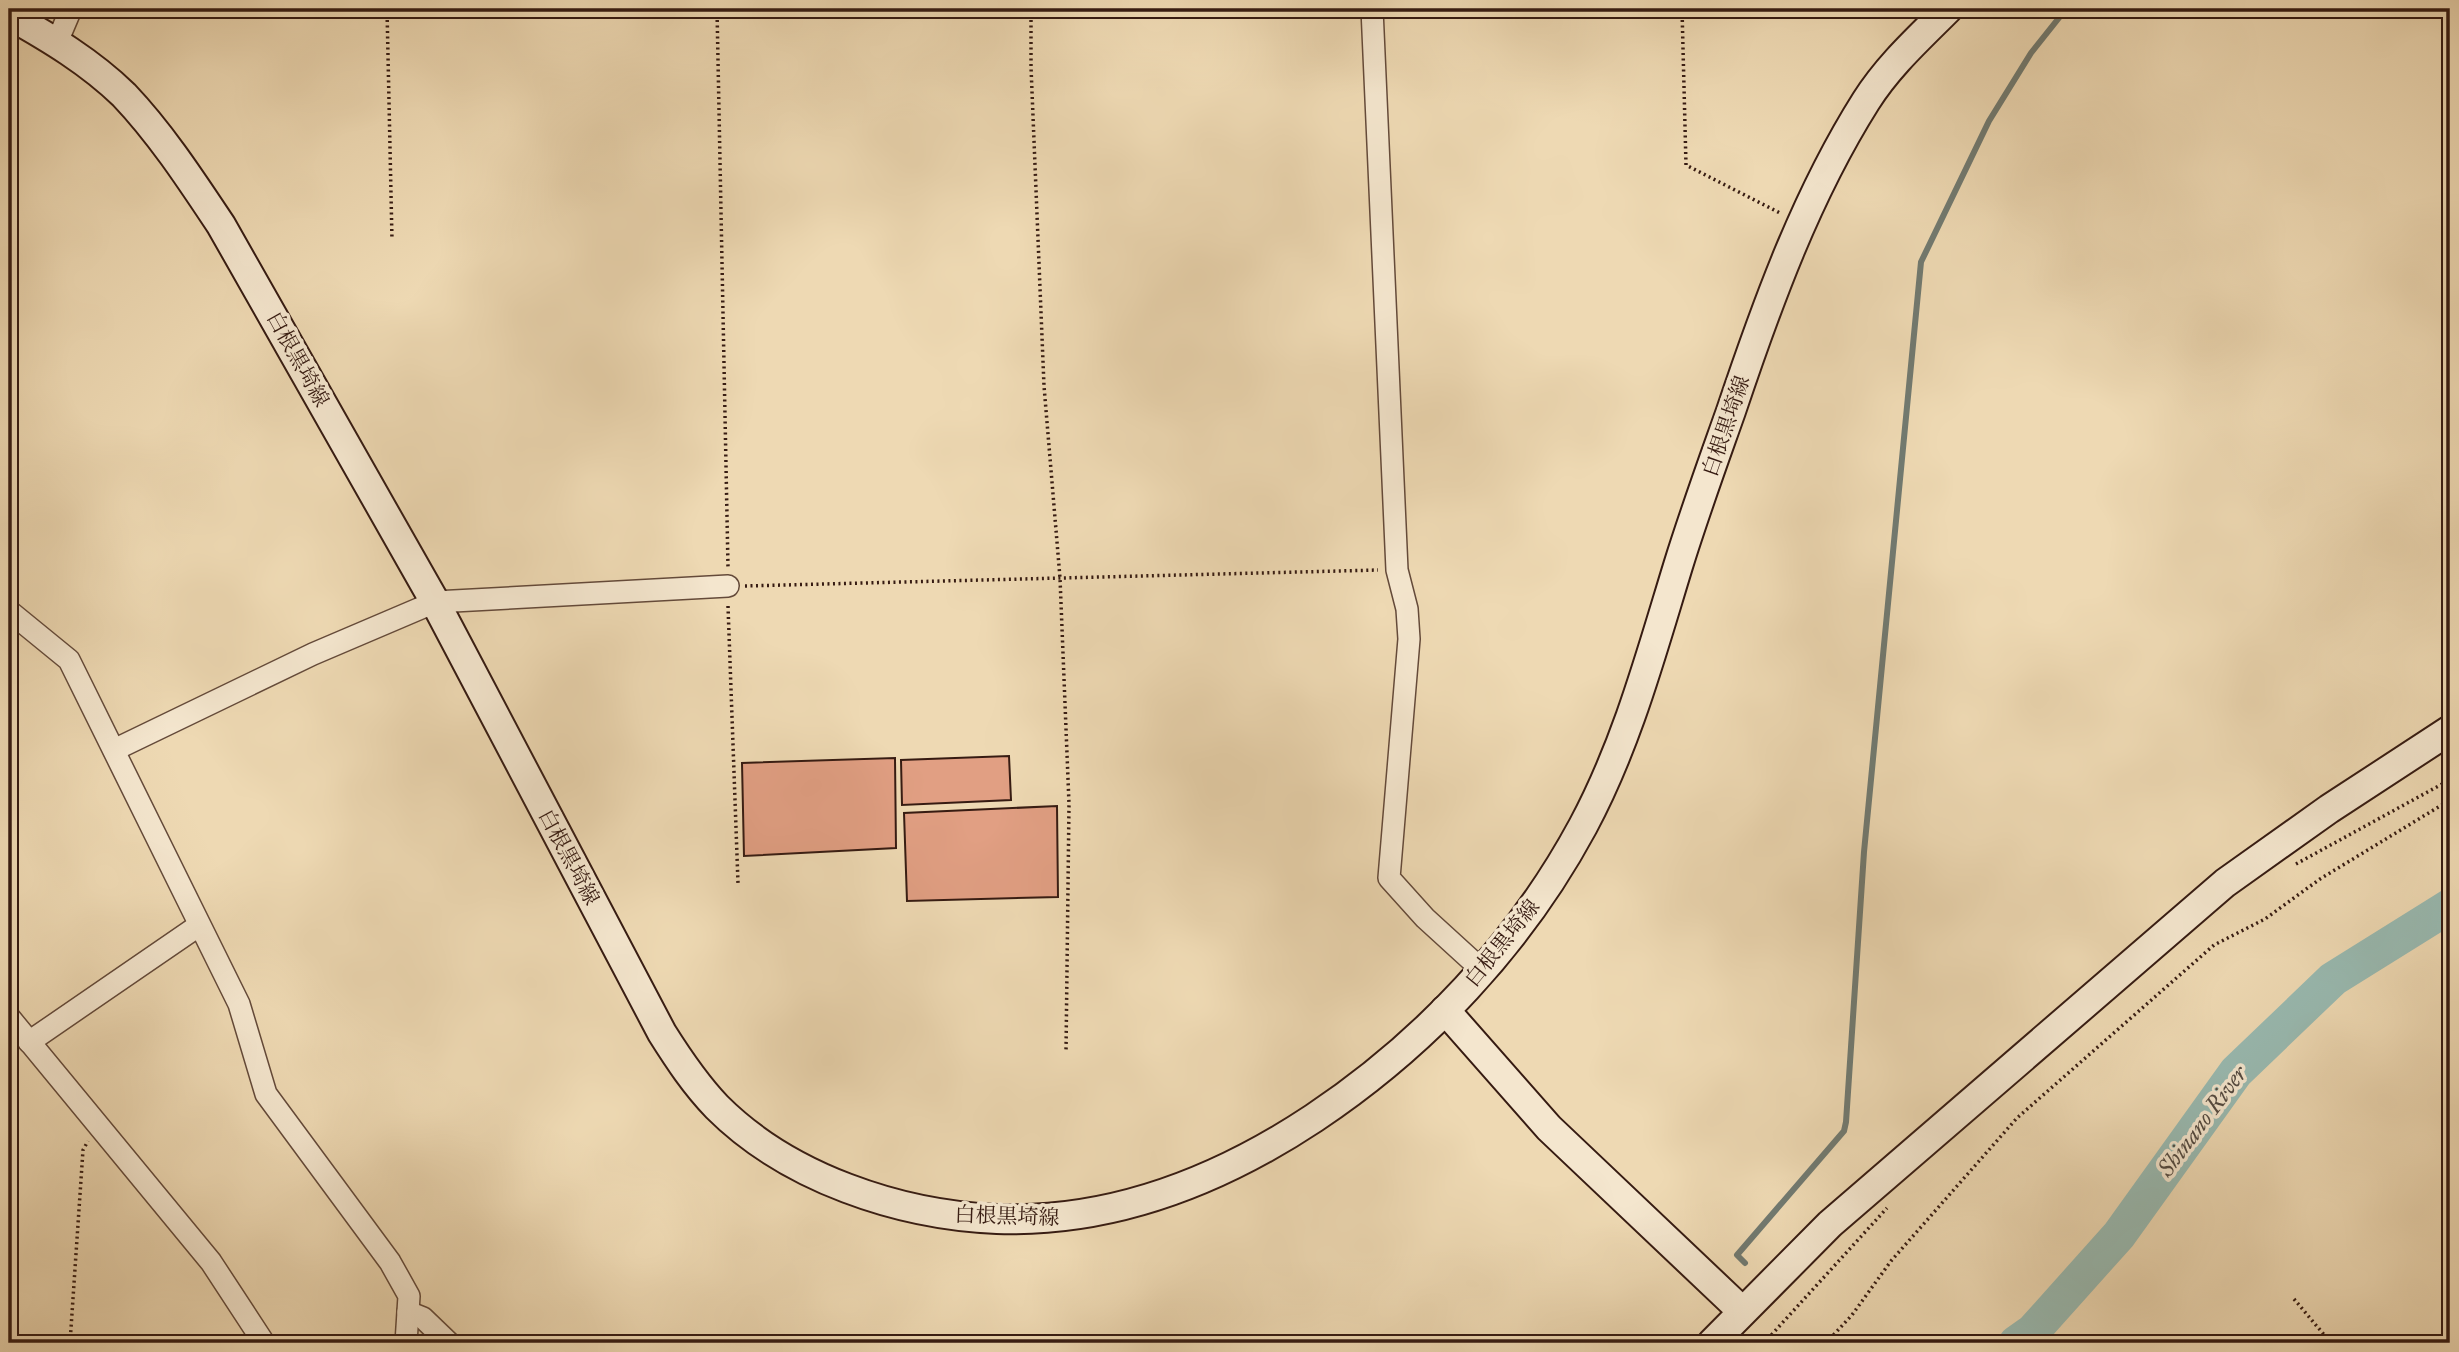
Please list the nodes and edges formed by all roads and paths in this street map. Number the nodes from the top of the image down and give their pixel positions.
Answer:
1 (71, 9) edge
2 (387, 9) edge
3 (717, 9) edge
4 (1031, 9) edge
5 (1372, 9) edge
6 (1682, 9) edge
7 (1948, 9) edge
8 (9, 15) edge
9 (57, 42) junction
10 (1801, 225) junction
11 (391, 240) dead end
12 (1397, 570) junction
13 (1060, 578) junction
14 (728, 586) junction
15 (435, 602) junction
16 (9, 611) edge
17 (2450, 730) edge
18 (114, 750) junction
19 (2450, 785) edge
20 (2450, 800) edge
21 (2292, 866) dead end
22 (738, 883) dead end
23 (198, 926) junction
24 (1482, 970) junction
25 (1445, 1010) junction
26 (9, 1017) edge
27 (29, 1042) junction
28 (1066, 1052) dead end
29 (97, 1124) junction
30 (1889, 1206) dead end
31 (2294, 1298) dead end
32 (1742, 1311) junction
33 (408, 1312) junction
34 (70, 1343) edge
35 (264, 1343) edge
36 (406, 1343) edge
37 (449, 1343) edge
38 (1712, 1343) edge
39 (1764, 1343) edge
40 (1826, 1343) edge
41 (2331, 1343) edge

1 - 9 street
2 - 11 path
3 - 14 path
4 - 13 path
5 - 12 street
6 - 10 path
7 - 10 main road, 白根黒埼線
8 - 9 main road, 白根黒埼線
9 - 15 main road, 白根黒埼線
10 - 24 main road, 白根黒埼線
12 - 13 path
12 - 24 street
13 - 14 path
13 - 28 path
14 - 15 street
14 - 22 path
15 - 18 street
15 - 25 main road, 白根黒埼線
16 - 18 street
17 - 32 main road
18 - 23 street
19 - 21 path
20 - 40 path
23 - 27 street
23 - 33 street
24 - 25 main road, 白根黒埼線
25 - 32 main road
26 - 27 street
27 - 29 street
29 - 34 path
29 - 35 street
30 - 39 path
31 - 41 path
32 - 38 main road
33 - 36 street
33 - 37 street

